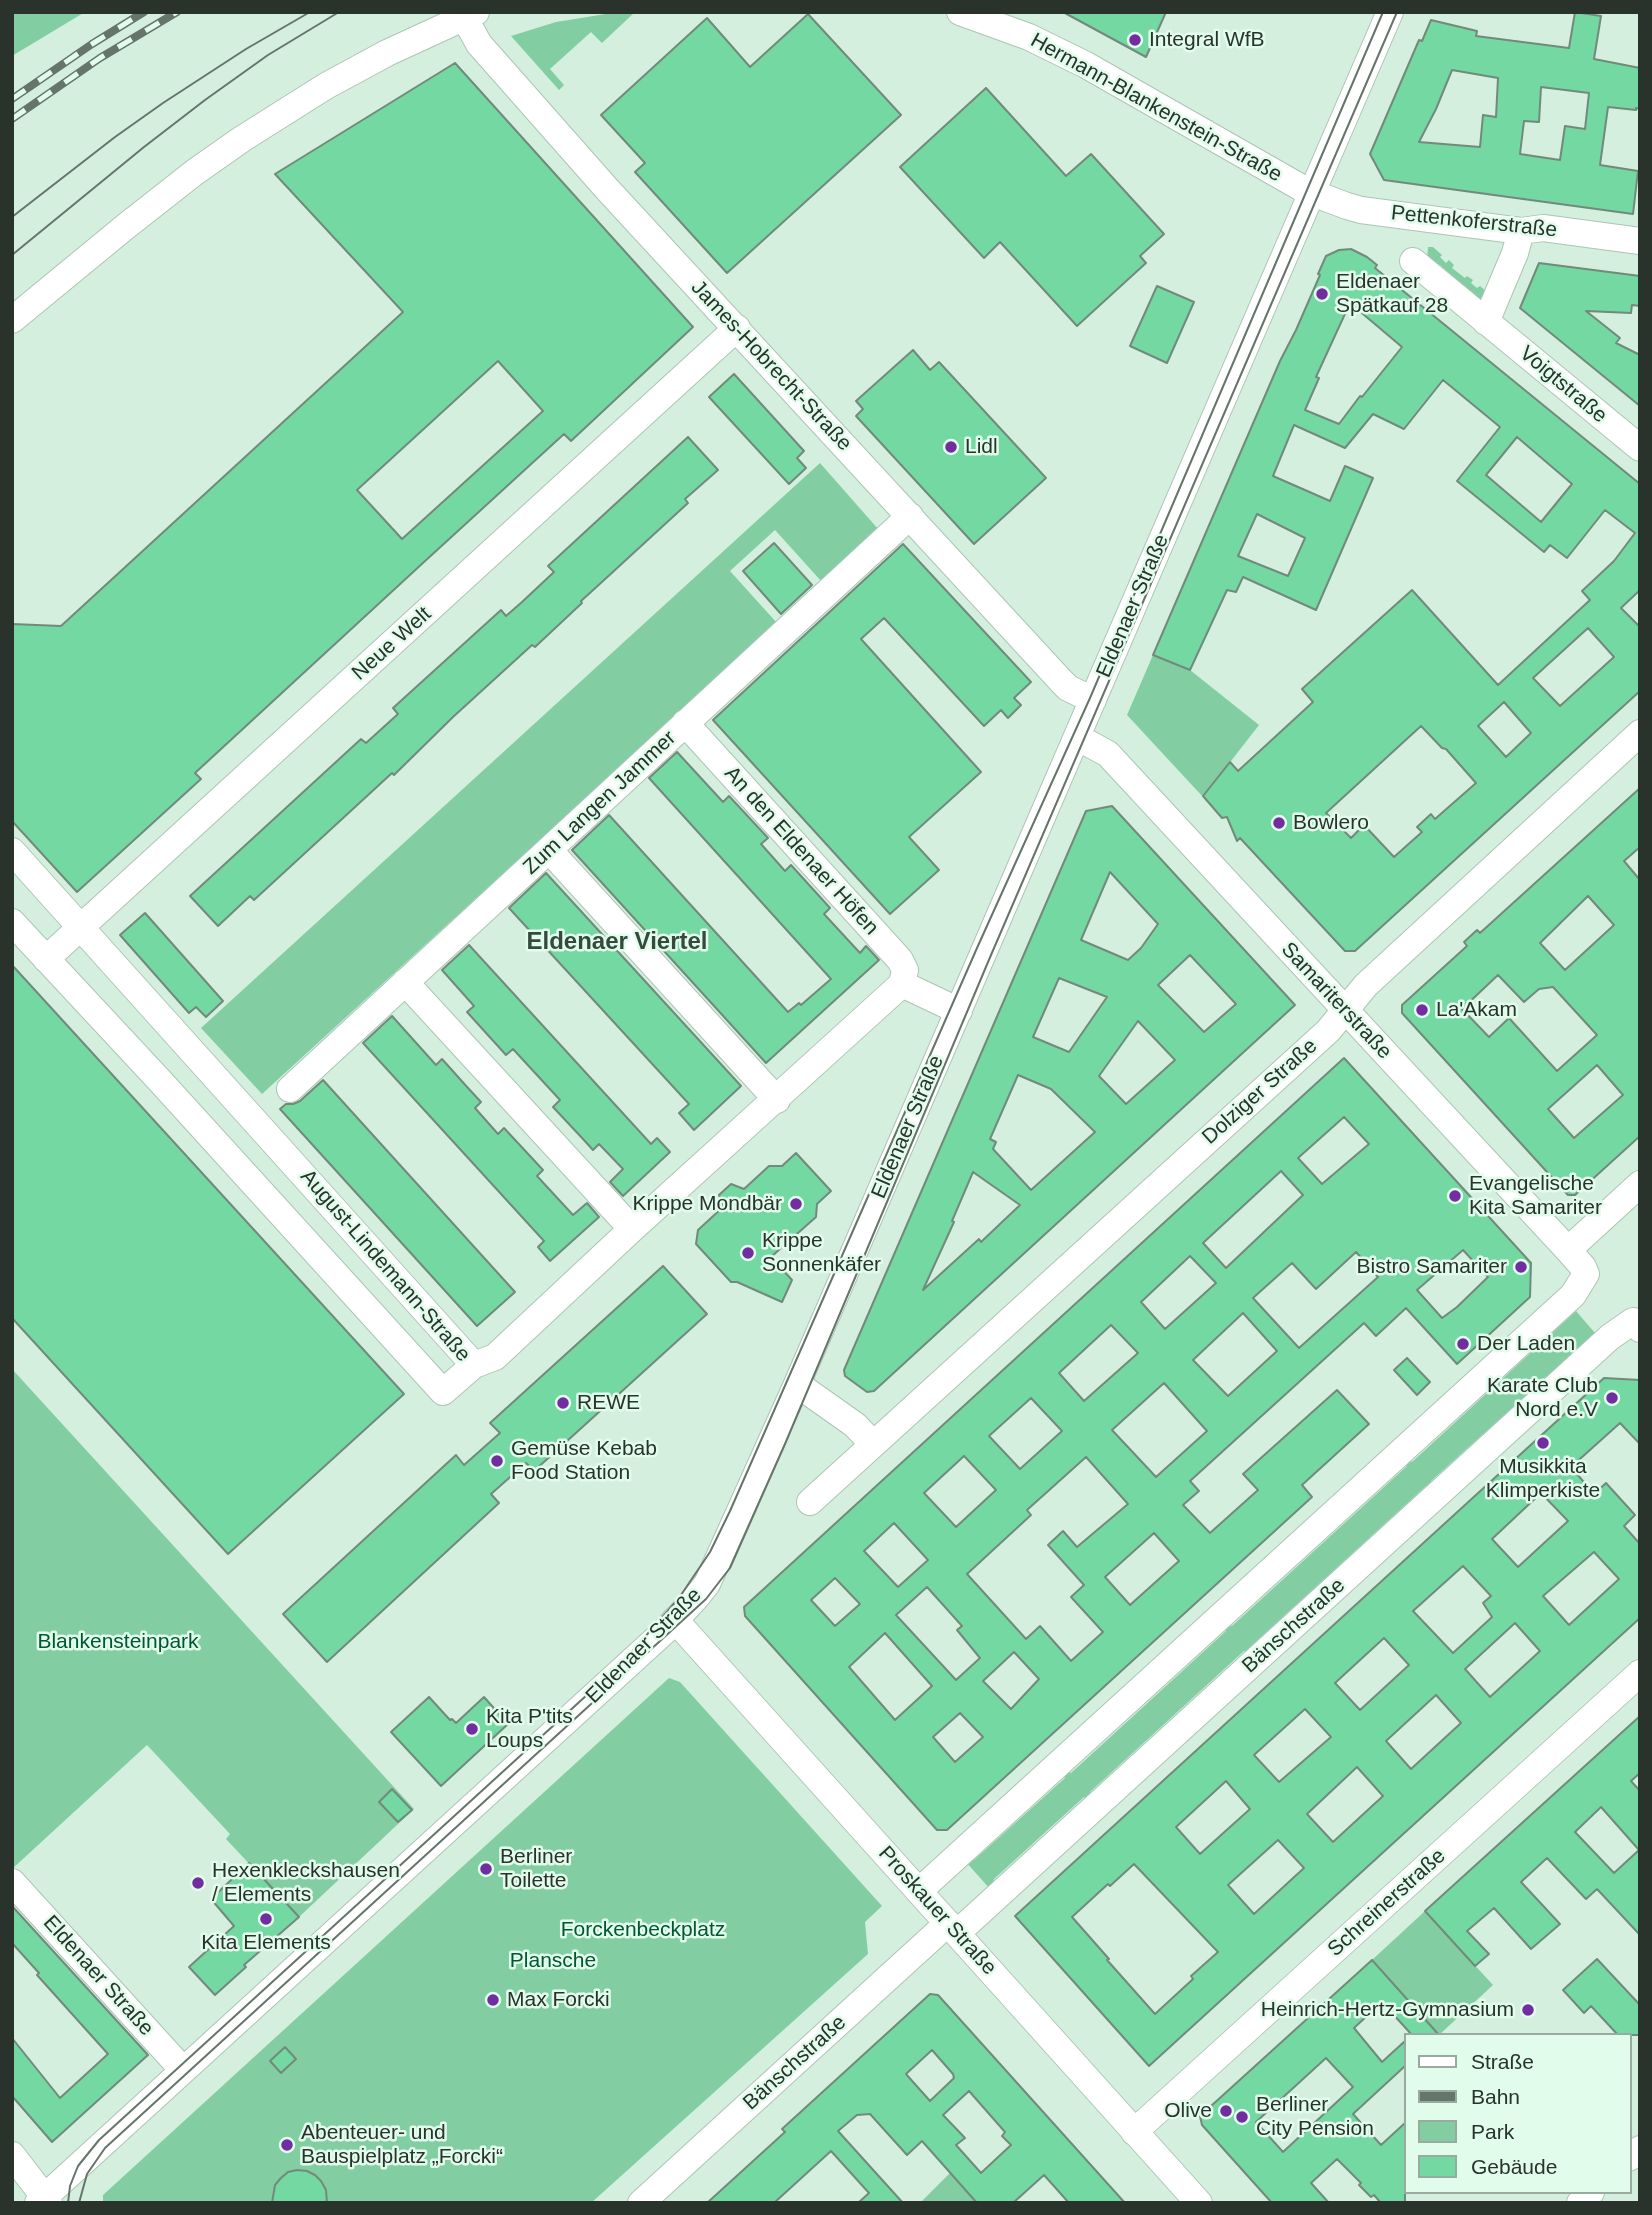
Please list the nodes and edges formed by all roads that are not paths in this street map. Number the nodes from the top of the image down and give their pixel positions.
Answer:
1 (960, 12) edge
2 (1390, 12) edge
3 (470, 15) edge
4 (1311, 193) junction
5 (1521, 231) junction
6 (1640, 241) edge
7 (1413, 261) dead end
8 (12, 320) edge
9 (1486, 321) junction
10 (737, 328) junction
11 (1640, 448) edge
12 (910, 516) junction
13 (1093, 700) junction
14 (685, 723) junction
15 (1640, 733) edge
16 (1077, 737) junction
17 (549, 850) junction
18 (12, 851) edge
19 (12, 922) edge
20 (81, 928) junction
21 (46, 959) junction
22 (405, 982) junction
23 (902, 984) junction
24 (1345, 1010) junction
25 (959, 1011) junction
26 (290, 1089) dead end
27 (777, 1100) junction
28 (1640, 1184) edge
29 (632, 1229) junction
30 (1568, 1250) junction
31 (1636, 1325) edge
32 (474, 1365) junction
33 (797, 1384) junction
34 (873, 1444) junction
35 (810, 1502) dead end
36 (675, 1620) junction
37 (1640, 1673) edge
38 (12, 1882) edge
39 (919, 1891) junction
40 (953, 1928) junction
41 (183, 2070) junction
42 (1134, 2132) junction
43 (12, 2155) edge
44 (44, 2201) edge
45 (641, 2203) edge
46 (1199, 2203) edge

1 - 4 street, Hermann-Blankenstein-Straße
2 - 4 street, Eldenaer Straße
3 - 8 street
3 - 10 street, James-Hobrecht-Straße
4 - 5 street, Pettenkoferstraße
4 - 13 street, Eldenaer Straße
5 - 6 street, Pettenkoferstraße
5 - 9 street
7 - 9 street, Voigtstraße
9 - 11 street, Voigtstraße
10 - 12 street, James-Hobrecht-Straße
10 - 20 street, Neue Welt
12 - 13 street, James-Hobrecht-Straße
12 - 14 street, Zum Langen Jammer
13 - 16 street, Eldenaer Straße
14 - 17 street, Zum Langen Jammer
14 - 23 street, An den Eldenaer Höfen
15 - 24 street, Dolziger Straße
16 - 24 street, Samariterstraße
16 - 25 street, Eldenaer Straße
17 - 22 street, Zum Langen Jammer
17 - 27 street
18 - 20 street, August-Lindemann-Straße
19 - 21 street, August-Lindemann-Straße
20 - 21 street, Neue Welt
20 - 32 street, August-Lindemann-Straße
21 - 32 street, August-Lindemann-Straße
22 - 26 street, Zum Langen Jammer
22 - 29 street
23 - 25 street
23 - 27 street
24 - 30 street, Samariterstraße
24 - 34 street, Dolziger Straße
25 - 33 street, Eldenaer Straße
27 - 29 street
28 - 30 street
29 - 32 street
30 - 39 street, Samariterstraße
31 - 40 street, Bänschstraße
33 - 34 street
33 - 36 street, Eldenaer Straße
34 - 35 street, Dolziger Straße
36 - 39 street, Proskauer Straße
36 - 41 street, Eldenaer Straße
37 - 42 street, Schreinerstraße
38 - 41 street, Eldenaer Straße
39 - 40 street, Proskauer Straße
40 - 42 street, Proskauer Straße
40 - 45 street, Bänschstraße
41 - 44 street, Eldenaer Straße
42 - 46 street, Proskauer Straße
43 - 44 street

